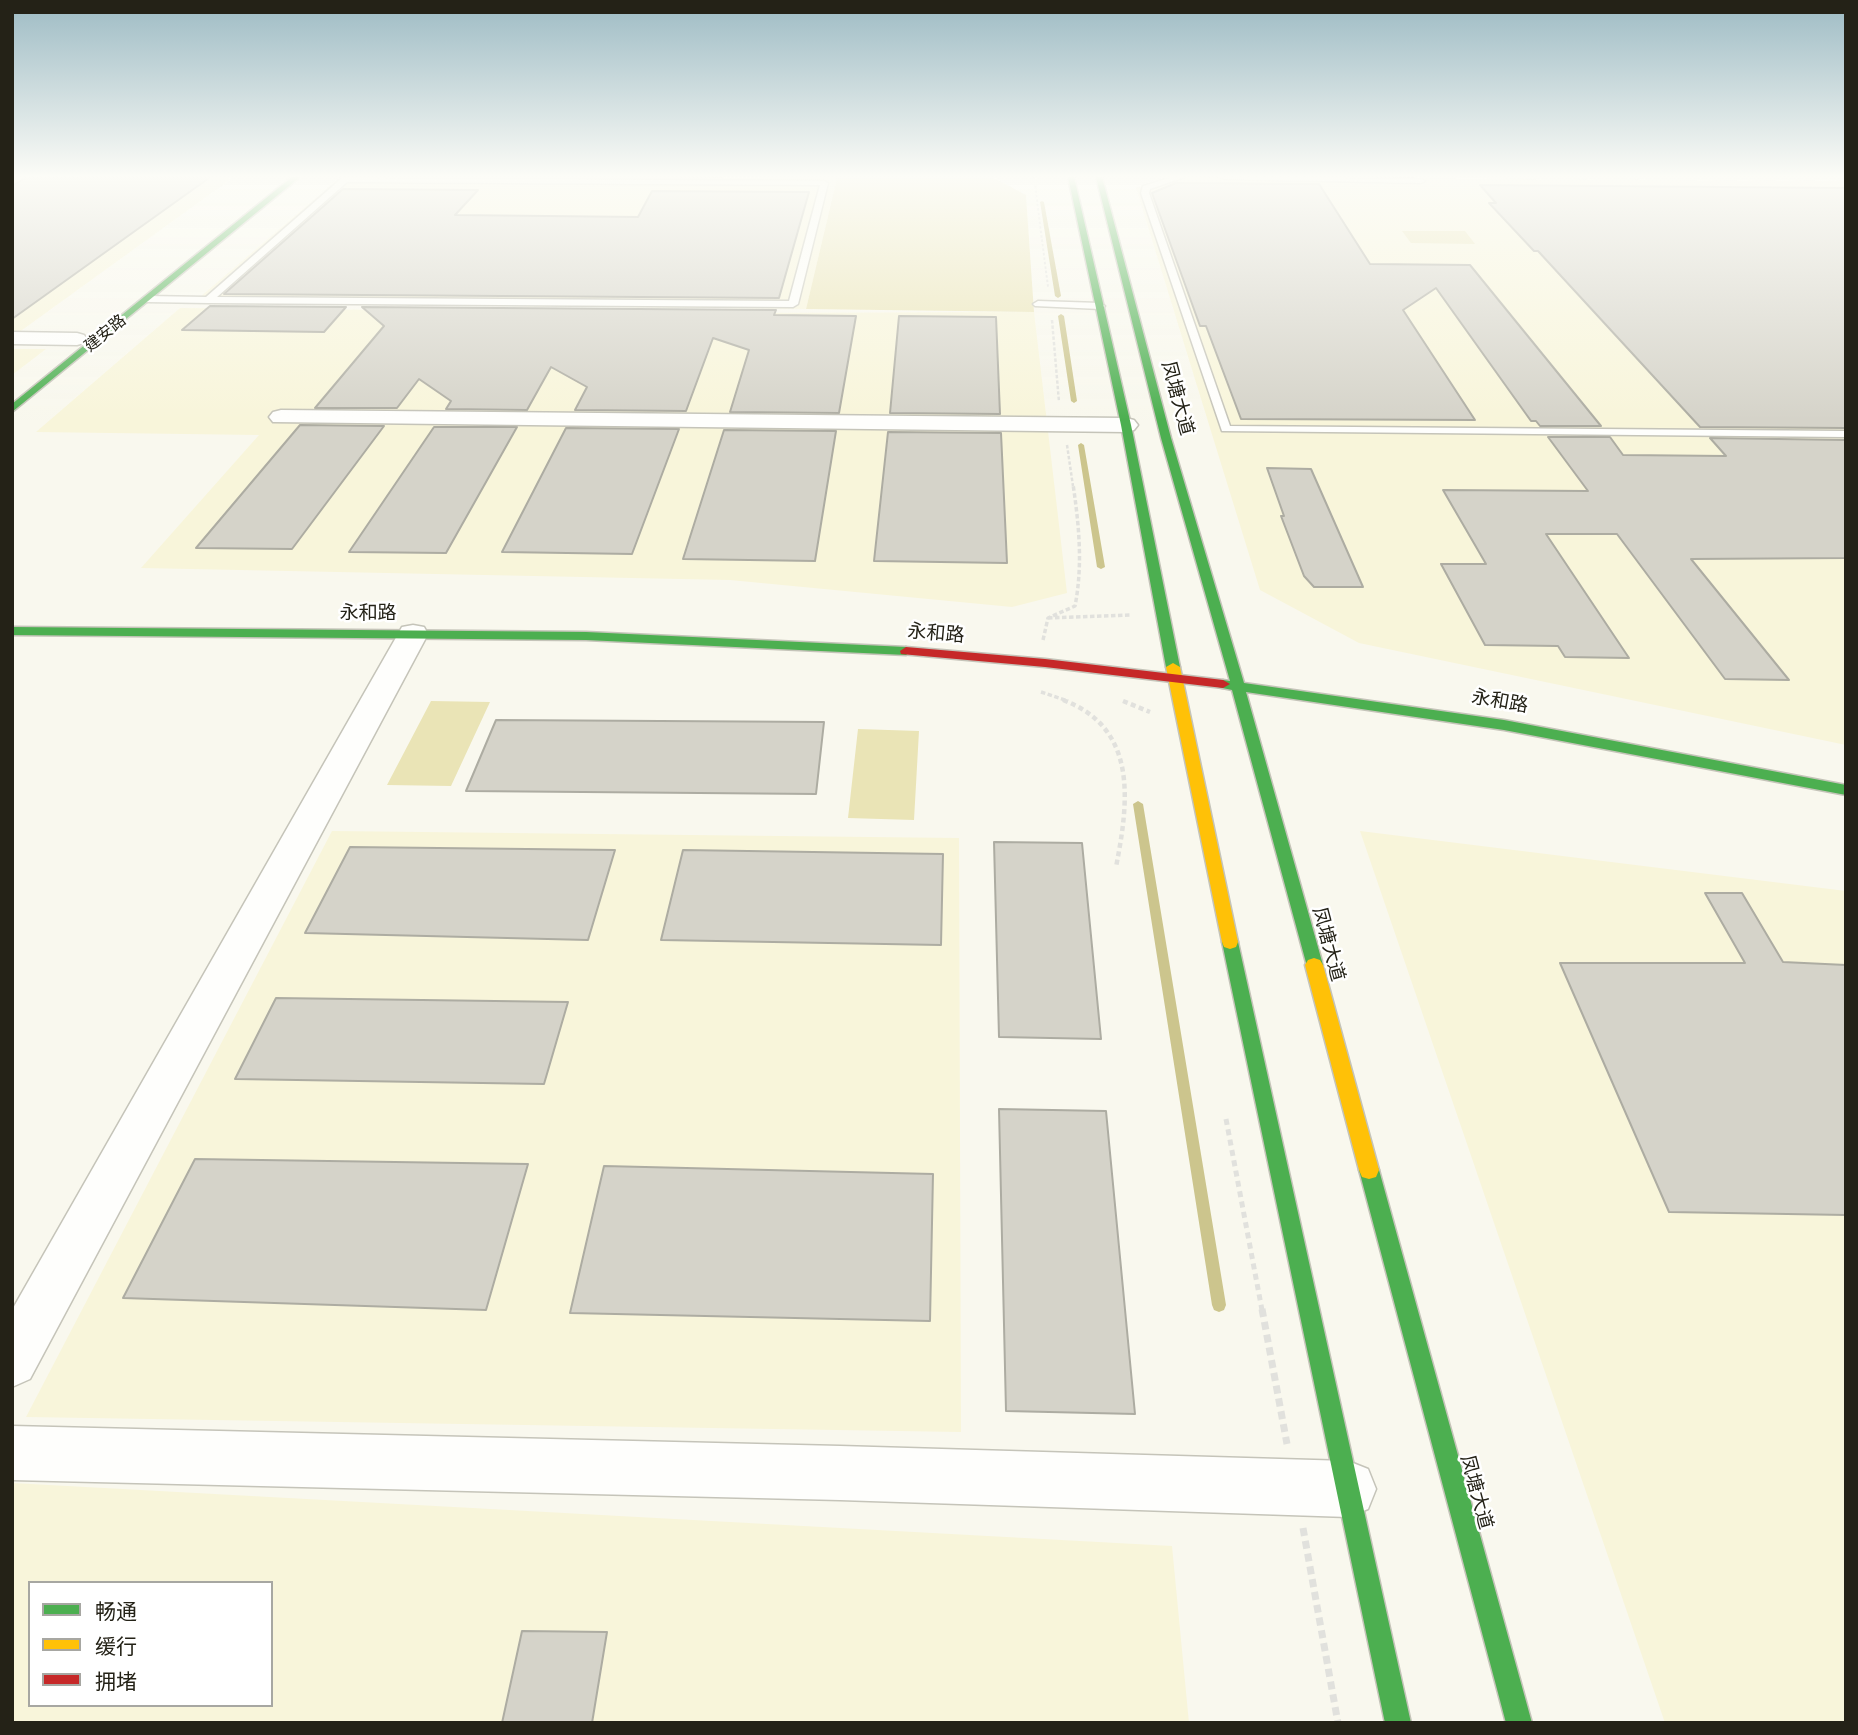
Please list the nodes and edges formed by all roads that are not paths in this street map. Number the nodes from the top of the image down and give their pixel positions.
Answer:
1 (179, 258) edge
2 (197, 258) edge
3 (256, 258) edge
4 (805, 258) edge
5 (1089, 258) edge
6 (1120, 258) edge
7 (1167, 258) edge
8 (147, 299) junction
9 (208, 300) junction
10 (1038, 304) dead end
11 (1100, 306) junction
12 (12, 338) edge
13 (77, 339) junction
14 (12, 390) edge
15 (12, 409) edge
16 (281, 417) dead end
17 (1126, 425) junction
18 (1846, 434) edge
19 (12, 631) edge
20 (413, 634) junction
21 (1176, 677) junction
22 (1238, 686) junction
23 (1846, 790) edge
24 (12, 1361) edge
25 (12, 1453) edge
26 (1322, 1488) junction
27 (1398, 1723) edge
28 (1518, 1723) edge

1 - 13 main road, 建安路
2 - 8 main road, 建安路
3 - 9 lane
4 - 9 lane
5 - 11 main road
6 - 22 main road, 凤塘大道
7 - 18 lane
8 - 9 lane
8 - 15 main road, 建安路
10 - 11 lane
11 - 17 main road
12 - 13 street
13 - 14 main road, 建安路
16 - 17 street
17 - 21 main road
19 - 20 main road, 永和路
20 - 21 main road, 永和路
20 - 24 street
21 - 22 main road, 永和路
21 - 26 main road
22 - 23 main road, 永和路
22 - 28 main road, 凤塘大道
25 - 26 street
26 - 27 main road

